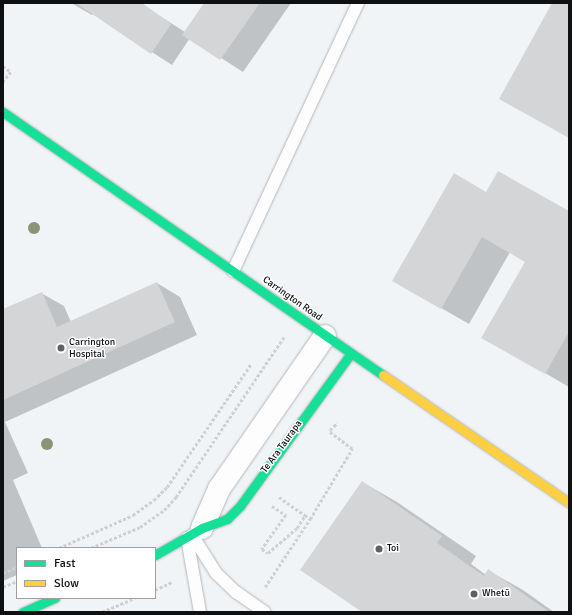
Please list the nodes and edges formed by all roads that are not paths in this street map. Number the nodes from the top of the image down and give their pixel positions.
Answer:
1 (358, 3) edge
2 (3, 112) edge
3 (233, 271) junction
4 (325, 336) junction
5 (351, 353) junction
6 (569, 503) edge
7 (194, 534) junction
8 (156, 554) edge
9 (53, 599) edge
10 (23, 612) edge
11 (200, 612) edge
12 (265, 612) edge

1 - 3 lane
2 - 3 main road, Carrington Road
3 - 4 main road, Carrington Road
4 - 5 main road, Carrington Road
4 - 7 street
5 - 6 main road, Carrington Road
5 - 7 main road, Te Ara Taurapa
7 - 8 main road, Te Ara Taurapa
7 - 11 lane
7 - 12 lane
9 - 10 main road

